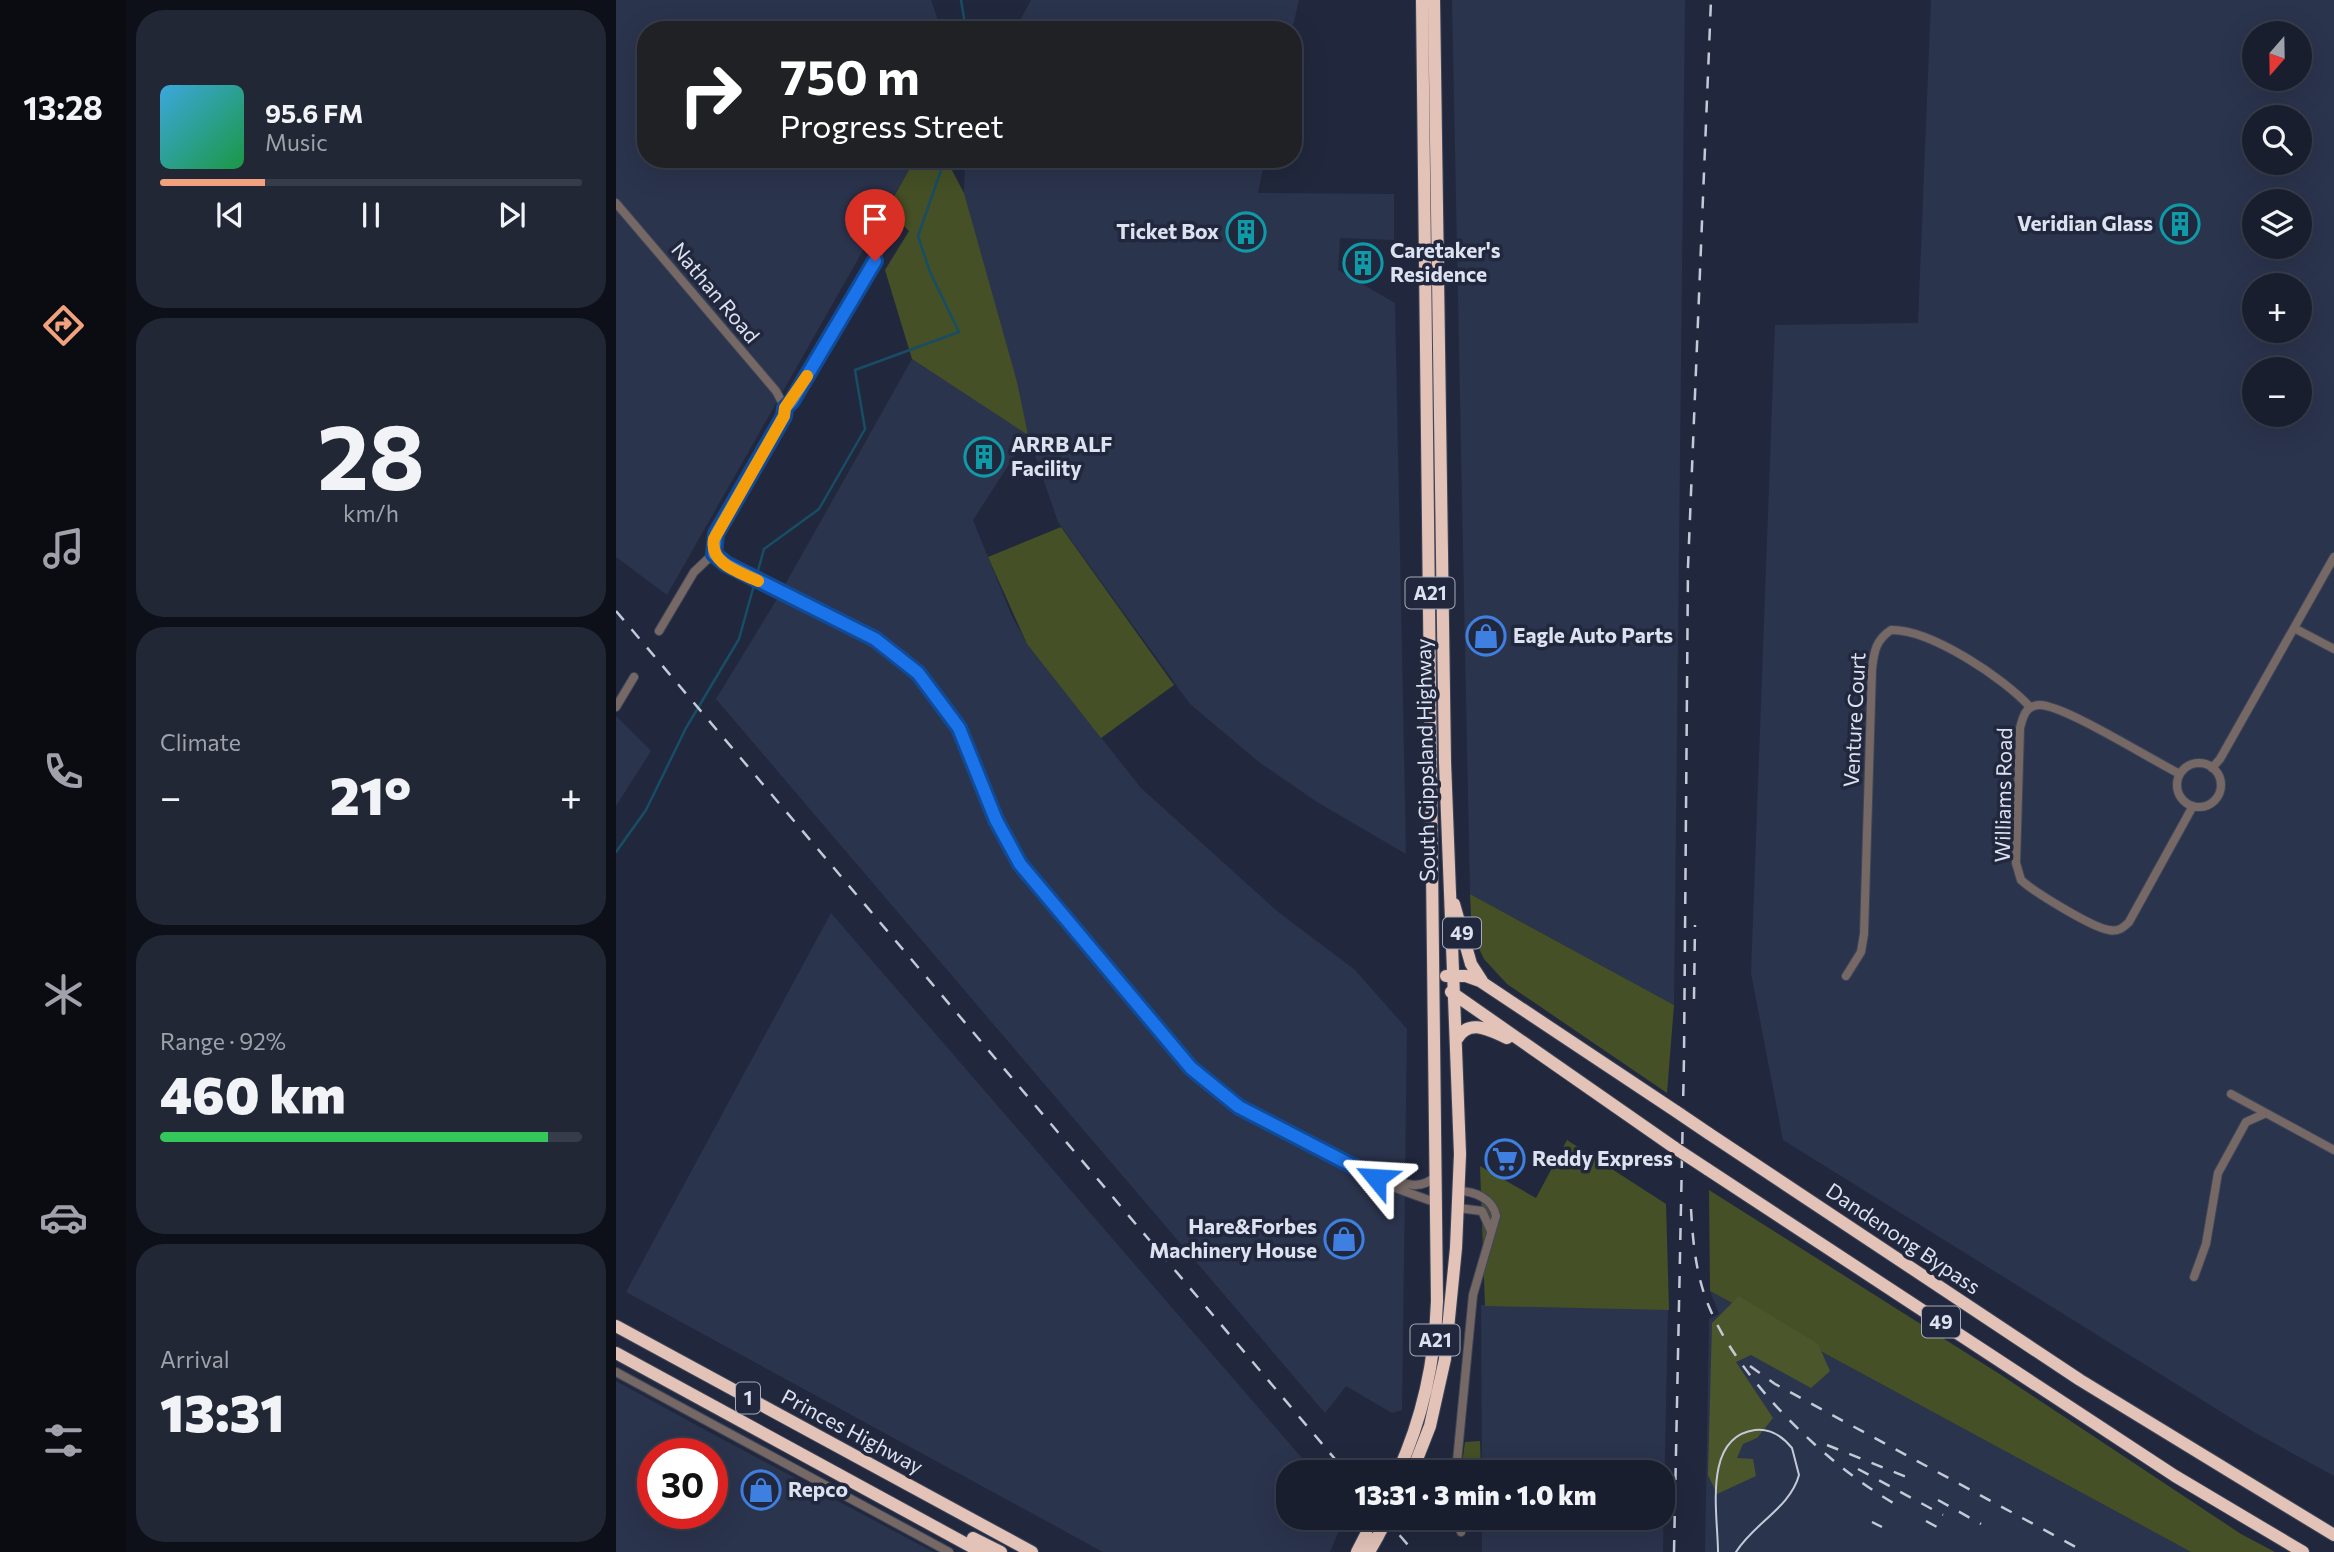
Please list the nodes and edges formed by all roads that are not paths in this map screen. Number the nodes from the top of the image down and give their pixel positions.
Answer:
1 (1422, 0) edge
2 (1434, 0) edge
3 (1429, 121) junction
4 (616, 203) edge
5 (888, 236) dead end
6 (785, 408) junction
7 (714, 552) junction
8 (2334, 557) edge
9 (2294, 628) junction
10 (659, 631) dead end
11 (2334, 649) edge
12 (634, 677) dead end
13 (616, 707) edge
14 (2030, 707) junction
15 (1438, 762) junction
16 (2212, 768) junction
17 (2180, 774) junction
18 (2193, 806) junction
19 (1447, 877) junction
20 (1453, 975) junction
21 (1846, 976) dead end
22 (1435, 978) junction
23 (1486, 985) junction
24 (1454, 994) junction
25 (1457, 1045) junction
26 (1539, 1052) junction
27 (2231, 1094) dead end
28 (2264, 1114) junction
29 (2334, 1150) edge
30 (1354, 1166) junction
31 (1437, 1174) junction
32 (1458, 1191) junction
33 (1437, 1203) junction
34 (1458, 1208) junction
35 (1490, 1234) junction
36 (2194, 1277) dead end
37 (616, 1326) edge
38 (616, 1353) edge
39 (616, 1372) edge
40 (1403, 1460) edge
41 (1417, 1460) edge
42 (1457, 1460) edge
43 (880, 1469) junction
44 (869, 1490) junction
45 (863, 1505) junction
46 (899, 1507) junction
47 (1372, 1530) edge
48 (1374, 1530) edge
49 (2334, 1535) edge
50 (1028, 1551) edge
51 (949, 1552) edge
52 (982, 1552) edge
53 (1001, 1552) edge
54 (1357, 1552) edge
55 (1370, 1552) edge
56 (2303, 1552) edge

1 - 3 highway, South Gippsland Highway / A21
2 - 3 highway, South Gippsland Highway / A21
3 - 15 highway, South Gippsland Highway / A21
4 - 6 street, Nathan Road
5 - 6 street
6 - 7 street
7 - 10 street
7 - 30 street
8 - 9 street
9 - 11 street
9 - 16 street
12 - 13 street
14 - 17 street, Williams Road
14 - 18 street, Williams Road
14 - 21 street, Venture Court
15 - 19 highway, South Gippsland Highway / A21
15 - 22 highway, South Gippsland Highway / A21
16 - 17 street
16 - 18 street
17 - 18 street
19 - 20 highway, South Gippsland Highway / A21
19 - 23 highway, 49
20 - 22 highway, 49
20 - 23 highway, Dandenong Bypass / 49
20 - 24 highway, South Gippsland Highway / A21
22 - 24 highway, 49
22 - 31 highway, South Gippsland Highway / A21
23 - 49 highway, Dandenong Bypass / 49, bridge
24 - 25 highway, South Gippsland Highway / A21
24 - 26 highway, 49
25 - 26 highway, 49
25 - 32 highway, South Gippsland Highway / A21
26 - 56 highway, 49, bridge
27 - 28 street
28 - 29 street
28 - 36 street
30 - 31 street
30 - 33 street
31 - 33 highway, South Gippsland Highway / A21
32 - 33 highway
32 - 34 highway, South Gippsland Highway / A21
32 - 35 street
33 - 34 highway
33 - 40 highway, South Gippsland Highway / A21
34 - 35 street
34 - 41 highway, South Gippsland Highway / A21
35 - 42 street
37 - 43 highway, Princes Highway / 1
38 - 44 highway, Princes Highway / 1
39 - 45 street
43 - 44 highway
43 - 50 highway, Princes Highway / 1
44 - 45 street
44 - 46 highway, Princes Highway / 1
45 - 51 street
46 - 52 highway, Princes Highway / 1
46 - 53 highway
47 - 54 highway
48 - 55 highway

